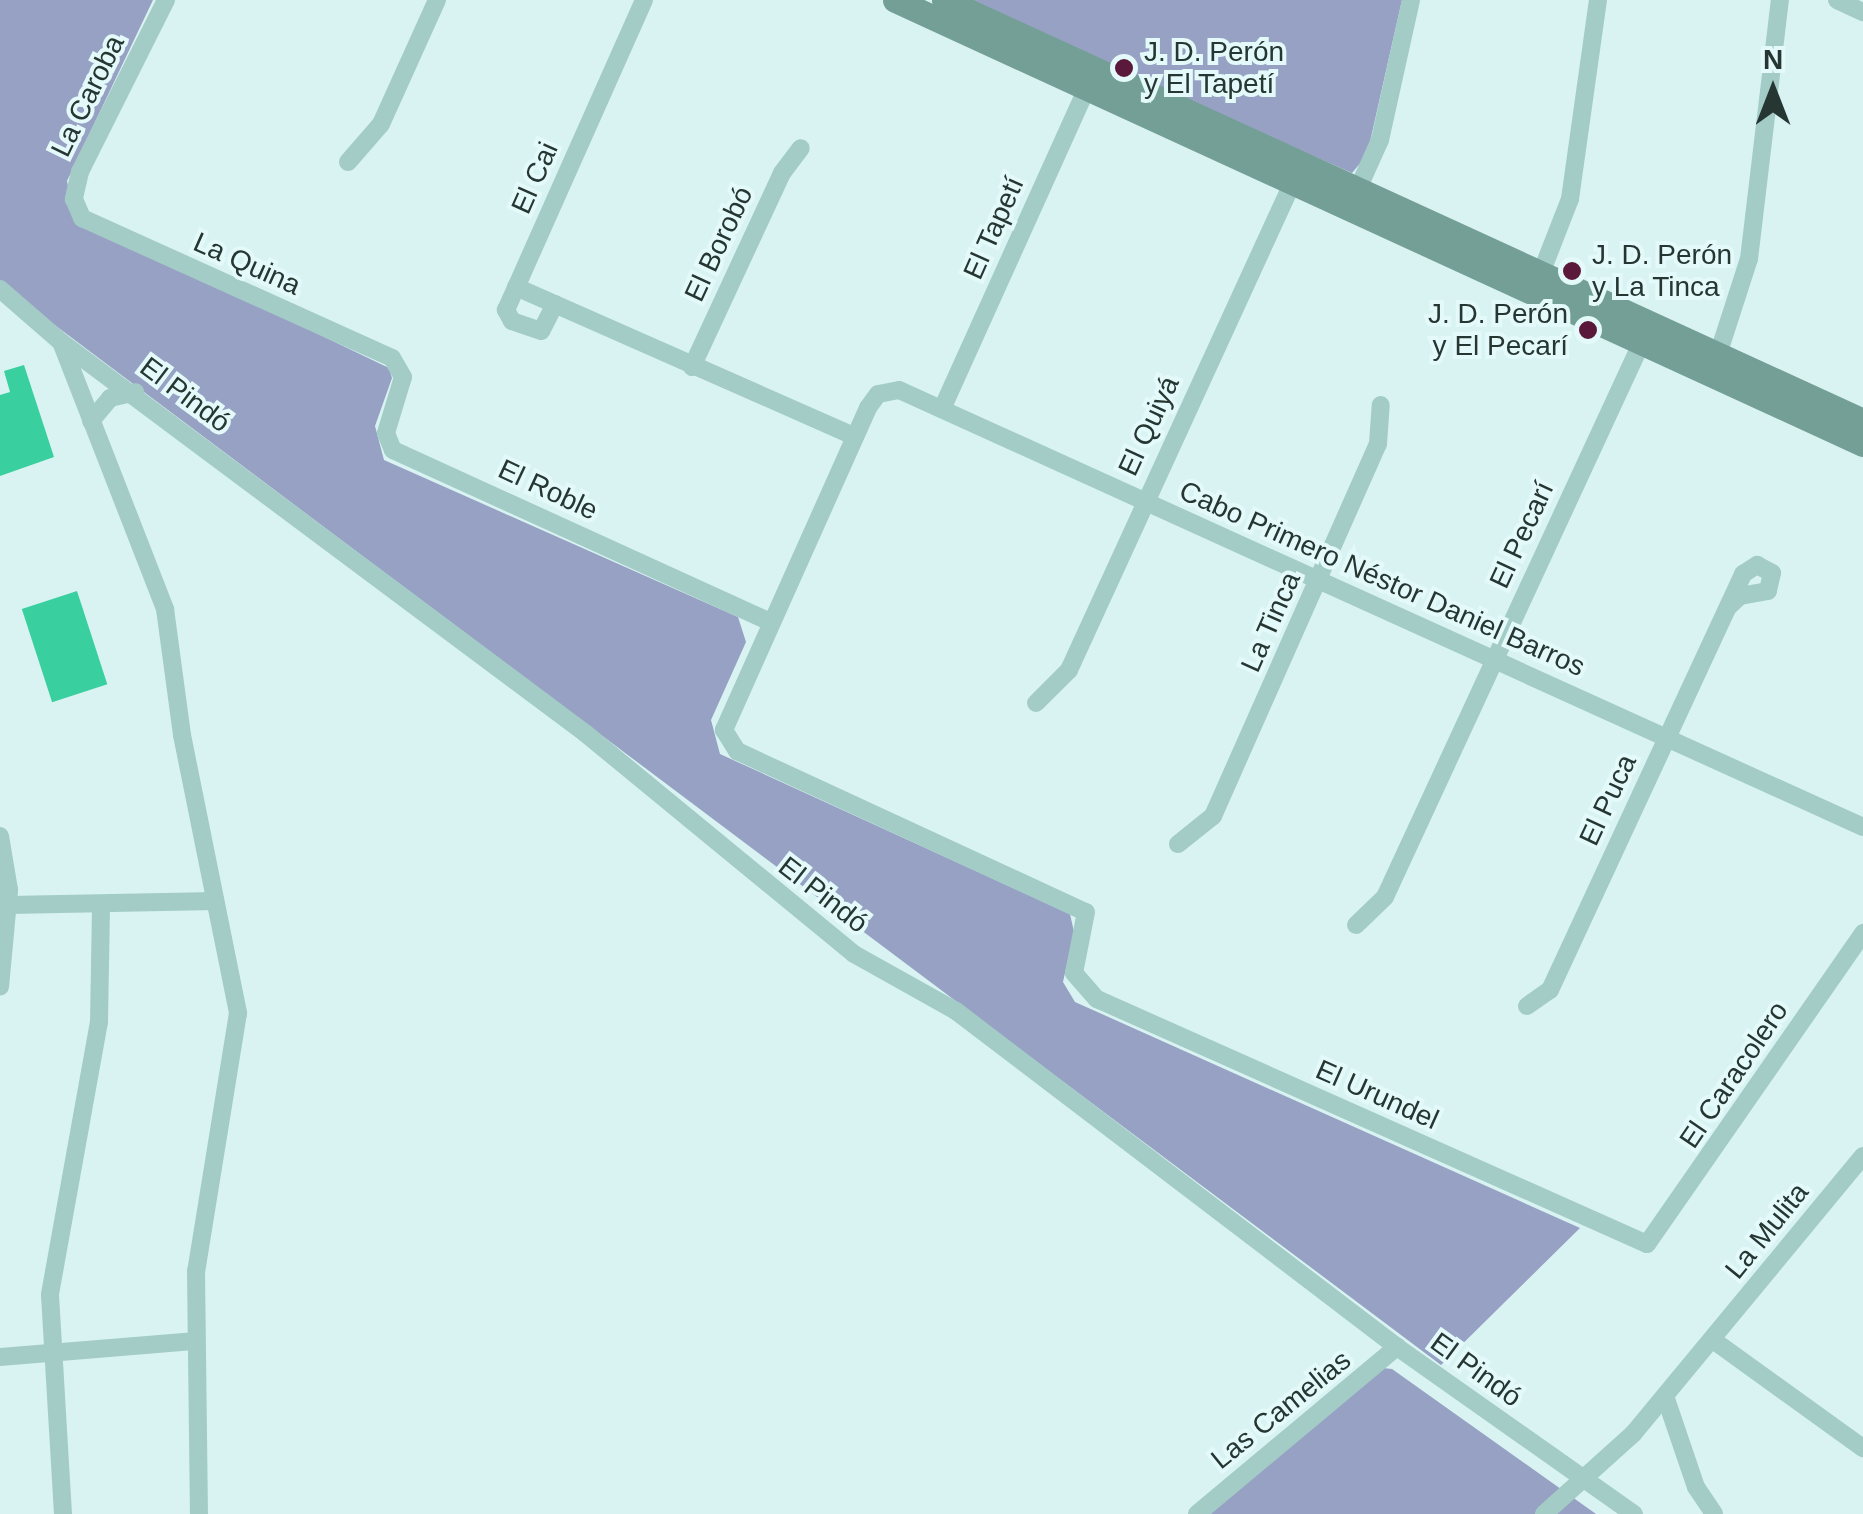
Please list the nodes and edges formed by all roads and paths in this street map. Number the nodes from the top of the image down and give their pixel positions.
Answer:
1 (166, 0) edge
2 (437, 0) edge
3 (644, 0) edge
4 (895, 0) edge
5 (944, 0) edge
6 (1411, 0) edge
7 (1598, 0) edge
8 (1780, 0) edge
9 (1837, 0) edge
10 (1863, 12) edge
11 (1091, 79) junction
12 (801, 148) dead end
13 (348, 162) dead end
14 (1297, 173) junction
15 (1354, 199) junction
16 (82, 218) joint
17 (1537, 283) junction
18 (516, 287) junction
19 (0, 289) edge
20 (555, 304) junction
21 (1646, 333) junction
22 (62, 342) junction
23 (392, 358) joint
24 (1715, 364) junction
25 (692, 366) junction
26 (135, 392) junction
27 (1382, 405) dead end
28 (942, 409) junction
29 (1863, 420) edge
30 (91, 421) junction
31 (854, 436) junction
32 (1863, 444) edge
33 (1145, 502) junction
34 (1319, 582) junction
35 (1728, 607) dead end
36 (770, 622) junction
37 (1494, 661) junction
38 (1036, 703) dead end
39 (1668, 738) junction
40 (1863, 827) edge
41 (0, 836) edge
42 (1178, 844) dead end
43 (215, 902) junction
44 (9, 905) junction
45 (101, 908) junction
46 (1356, 925) dead end
47 (1863, 933) edge
48 (0, 987) edge
49 (1527, 1006) dead end
50 (1863, 1156) edge
51 (1647, 1244) joint
52 (1713, 1340) junction
53 (196, 1341) junction
54 (1397, 1347) junction
55 (49, 1353) junction
56 (0, 1356) edge
57 (1665, 1396) junction
58 (1863, 1448) edge
59 (1579, 1478) junction
60 (63, 1514) edge
61 (199, 1514) edge
62 (1197, 1514) edge
63 (1544, 1514) edge
64 (1634, 1514) edge
65 (1714, 1514) edge

1 - 16 street, La Caroba
2 - 13 street
3 - 18 street, El Cai
4 - 11 main road
5 - 11 main road
6 - 15 street
7 - 17 street
8 - 24 street
9 - 10 street
11 - 14 main road
11 - 28 street, El Tapetí
12 - 25 street, El Borobó
14 - 15 main road
14 - 33 street, El Quiyá
15 - 17 main road
16 - 23 street, La Quina
17 - 21 main road
18 - 20 street
18 - 20 street
19 - 22 street, El Pindó
20 - 25 street
21 - 24 main road
21 - 37 street, El Pecarí
22 - 26 street, El Pindó
22 - 30 street
23 - 36 street, El Roble
24 - 29 main road
24 - 32 main road
25 - 31 street
26 - 30 street
26 - 54 street, El Pindó
27 - 34 street, La Tinca
28 - 31 street, Cabo Primero Néstor Daniel Barros
28 - 33 street, Cabo Primero Néstor Daniel Barros
30 - 43 street
31 - 36 street
33 - 34 street, Cabo Primero Néstor Daniel Barros
33 - 38 street, El Quiyá
34 - 37 street, Cabo Primero Néstor Daniel Barros
34 - 42 street, La Tinca
35 - 39 street, El Puca
36 - 51 street, El Urundel
37 - 39 street, Cabo Primero Néstor Daniel Barros
37 - 46 street, El Pecarí
39 - 40 street, Cabo Primero Néstor Daniel Barros
39 - 49 street, El Puca
41 - 44 street
43 - 45 street
43 - 53 street
44 - 45 street
44 - 48 street
45 - 55 street
47 - 51 street, El Caracolero
50 - 52 street, La Mulita
52 - 57 street, La Mulita
52 - 58 street
53 - 55 street
53 - 61 street
54 - 59 street, El Pindó
54 - 62 street, Las Camelias
55 - 56 street
55 - 60 street
57 - 59 street, La Mulita
57 - 65 street
59 - 63 street, La Mulita
59 - 64 street, El Pindó

